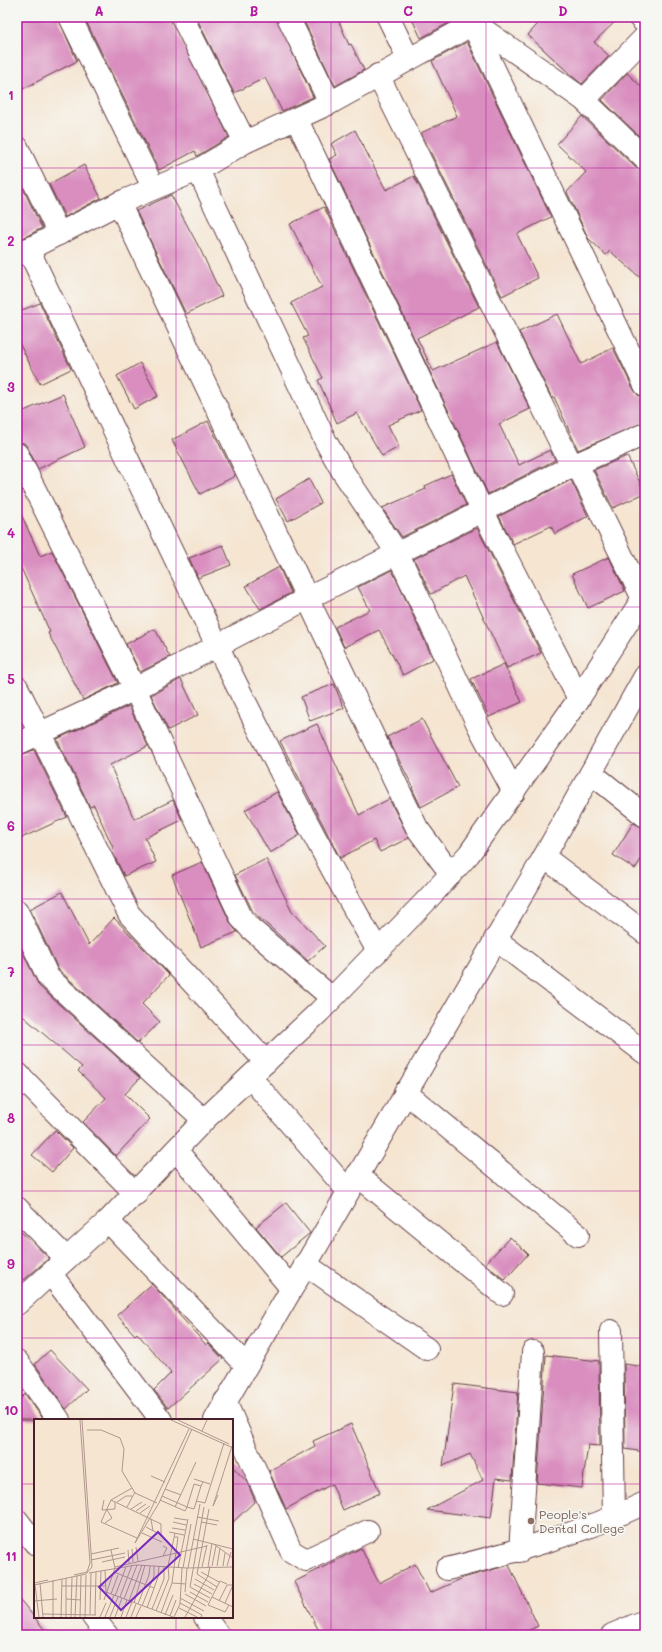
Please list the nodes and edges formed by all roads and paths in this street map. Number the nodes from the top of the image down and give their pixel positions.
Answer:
1 (70, 17) edge
2 (182, 17) edge
3 (288, 17) edge
4 (388, 17) edge
5 (639, 17) edge
6 (471, 21) edge
7 (645, 23) edge
8 (645, 37) edge
9 (408, 58) junction
10 (378, 75) junction
11 (584, 100) junction
12 (330, 103) junction
13 (297, 120) junction
14 (245, 142) junction
15 (17, 147) edge
16 (645, 159) edge
17 (198, 170) junction
18 (153, 187) junction
19 (119, 203) junction
20 (59, 234) junction
21 (23, 252) edge
22 (645, 385) edge
23 (645, 434) edge
24 (17, 454) edge
25 (574, 465) junction
26 (482, 512) junction
27 (398, 554) junction
28 (644, 597) edge
29 (308, 598) junction
30 (218, 645) junction
31 (645, 676) edge
32 (17, 687) edge
33 (135, 689) junction
34 (579, 699) junction
35 (39, 734) junction
36 (17, 744) edge
37 (590, 773) junction
38 (514, 792) junction
39 (645, 816) edge
40 (544, 857) junction
41 (451, 874) junction
42 (17, 911) edge
43 (645, 933) edge
44 (495, 939) junction
45 (378, 951) junction
46 (332, 998) junction
47 (645, 1053) edge
48 (266, 1062) junction
49 (17, 1073) edge
50 (250, 1077) junction
51 (405, 1092) junction
52 (204, 1120) junction
53 (176, 1150) junction
54 (353, 1183) junction
55 (136, 1194) junction
56 (17, 1208) edge
57 (108, 1221) junction
58 (578, 1235) dead end
59 (66, 1258) junction
60 (306, 1264) junction
61 (51, 1274) junction
62 (291, 1288) junction
63 (502, 1294) dead end
64 (17, 1304) edge
65 (611, 1331) dead end
66 (427, 1350) dead end
67 (533, 1352) dead end
68 (17, 1361) edge
69 (246, 1366) junction
70 (225, 1401) junction
71 (58, 1419) edge
72 (160, 1419) edge
73 (216, 1419) edge
74 (233, 1419) edge
75 (233, 1419) edge
76 (645, 1503) edge
77 (614, 1517) junction
78 (17, 1520) edge
79 (368, 1531) dead end
80 (34, 1542) edge
81 (520, 1551) junction
82 (447, 1569) dead end
83 (206, 1618) edge
84 (643, 1624) edge
85 (218, 1635) edge
86 (612, 1635) edge

1 - 18 street
2 - 14 street
3 - 12 street
4 - 9 street
5 - 7 street
6 - 9 street
6 - 11 street
6 - 22 street
8 - 11 street
9 - 10 street
10 - 12 street
10 - 25 street
11 - 16 street
12 - 13 street
13 - 14 street
13 - 26 street
14 - 17 street
15 - 20 street
17 - 18 street
17 - 27 street
18 - 19 street
19 - 20 street
19 - 29 street
20 - 21 street
21 - 30 street
23 - 25 street
24 - 33 street
25 - 26 street
25 - 28 street
26 - 27 street
26 - 34 street
27 - 29 street
27 - 38 street
28 - 34 street
29 - 30 street
29 - 41 street
30 - 33 street
30 - 45 street
31 - 37 street
32 - 35 street
33 - 35 street
33 - 46 street
34 - 38 street
35 - 36 street
35 - 48 street
37 - 39 street
37 - 40 street
38 - 41 street
40 - 43 street
40 - 44 street
41 - 45 street
42 - 52 street
44 - 47 street
44 - 51 street
45 - 46 street
46 - 48 street
48 - 50 street
49 - 55 street
50 - 52 street
50 - 54 street
51 - 54 street
51 - 58 street
52 - 53 street
53 - 55 street
53 - 62 street
54 - 60 street
54 - 63 street
55 - 57 street
56 - 59 street
57 - 59 street
57 - 69 street
59 - 61 street
60 - 62 street
60 - 66 street
61 - 64 street
61 - 72 street
62 - 69 street
65 - 77 street
67 - 81 street
68 - 71 street
69 - 70 street
70 - 73 street
70 - 74 street
75 - 79 street
76 - 77 street
77 - 81 street
78 - 80 street
81 - 82 street
83 - 85 street
84 - 86 street

